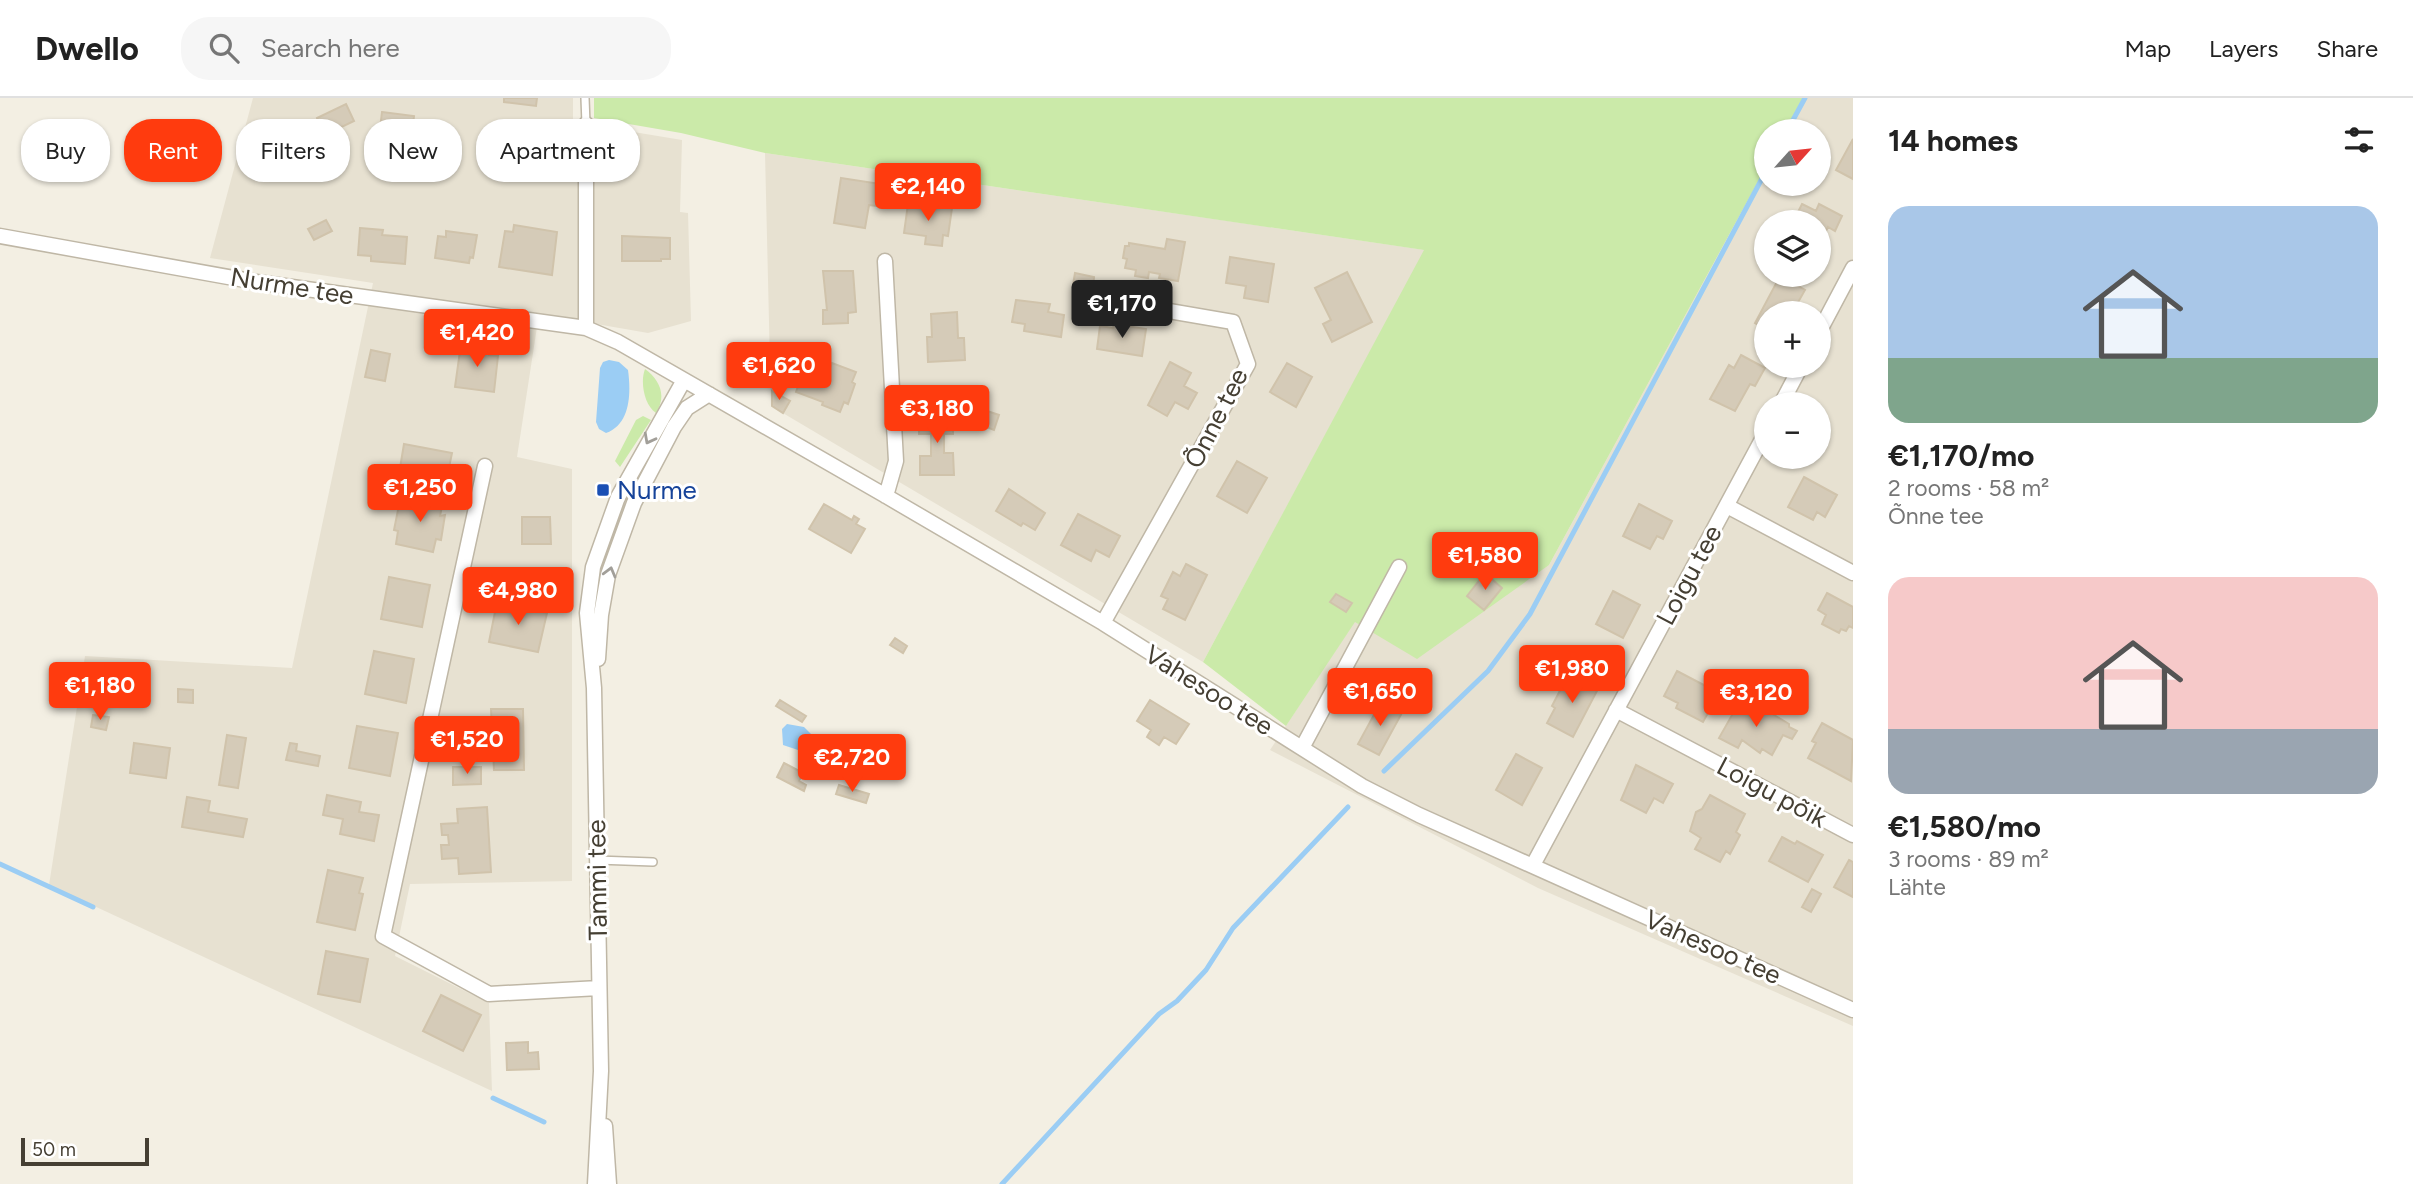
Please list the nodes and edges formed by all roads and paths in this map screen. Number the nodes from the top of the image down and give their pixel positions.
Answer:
1 (585, 98) edge
2 (586, 119) edge
3 (586, 182) edge
4 (0, 236) edge
5 (885, 261) dead end
6 (1853, 268) edge
7 (1105, 300) dead end
8 (1831, 309) edge
9 (586, 328) junction
10 (684, 380) junction
11 (709, 394) junction
12 (1754, 455) edge
13 (485, 466) dead end
14 (886, 496) junction
15 (1727, 506) junction
16 (1399, 568) dead end
17 (1853, 573) edge
18 (1103, 623) junction
19 (594, 688) junction
20 (1616, 710) junction
21 (1302, 748) junction
22 (1853, 835) edge
23 (597, 860) junction
24 (653, 862) dead end
25 (1533, 865) junction
26 (599, 988) junction
27 (1853, 1010) edge
28 (601, 1071) junction
29 (595, 1184) edge
30 (609, 1184) edge

1 - 2 lane
3 - 9 street
4 - 9 street, Nurme tee
5 - 14 street
6 - 8 street
7 - 18 street, Õnne tee
9 - 10 street, Vahesoo tee
10 - 11 street, Vahesoo tee
10 -> 19 street, Tammi tee
11 - 14 street, Vahesoo tee
19 -> 11 street, Tammi tee
12 - 15 street, Loigu tee
13 - 26 street
14 - 18 street, Vahesoo tee
15 - 17 street
15 - 20 street, Loigu tee
16 - 21 street
18 - 21 street, Vahesoo tee
19 - 23 street, Tammi tee
20 - 22 street, Loigu põik
20 - 25 street, Loigu tee
21 - 25 street, Vahesoo tee
23 - 24 lane
23 - 26 street, Tammi tee
25 - 27 street, Vahesoo tee
26 - 28 street, Tammi tee
28 - 29 street, Tammi tee
28 - 30 street, Tammi tee

